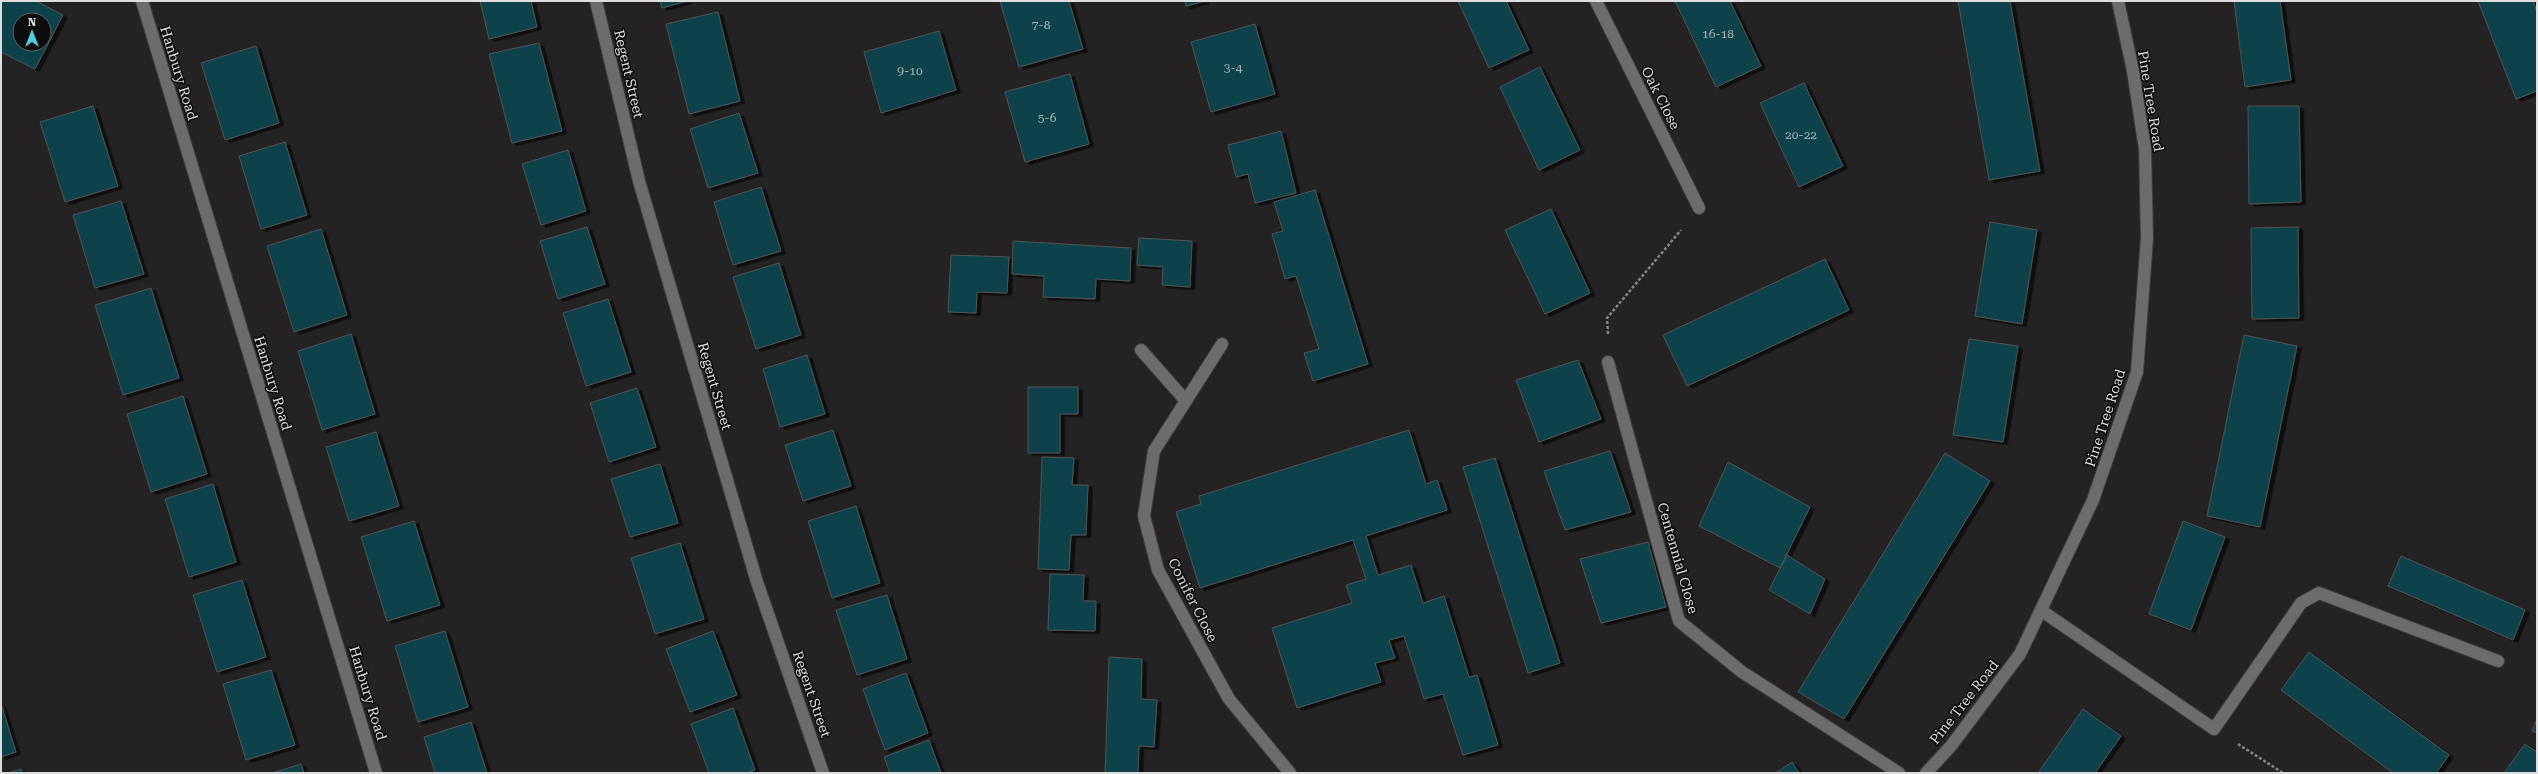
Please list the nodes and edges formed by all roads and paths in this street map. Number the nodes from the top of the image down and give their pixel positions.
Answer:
1 (142, 1) edge
2 (596, 1) edge
3 (1596, 1) edge
4 (2118, 1) edge
5 (1699, 208) joint
6 (1222, 344) dead end
7 (1141, 350) dead end
8 (1608, 362) joint
9 (1186, 401) junction
10 (2042, 611) junction
11 (2498, 661) dead end
12 (2214, 729) junction
13 (376, 773) edge
14 (823, 773) edge
15 (1290, 773) edge
16 (1900, 773) edge
17 (1926, 773) edge
18 (2283, 773) edge

1 - 13 street, Hanbury Road
2 - 14 street, Regent Street
3 - 5 street, Oak Close
4 - 10 street, Pine Tree Road
5 - 8 path
6 - 9 street, Conifer Close
7 - 9 street
8 - 16 street, Centennial Close
9 - 15 street, Conifer Close
10 - 12 street
10 - 17 street, Pine Tree Road
11 - 12 street
12 - 18 path

